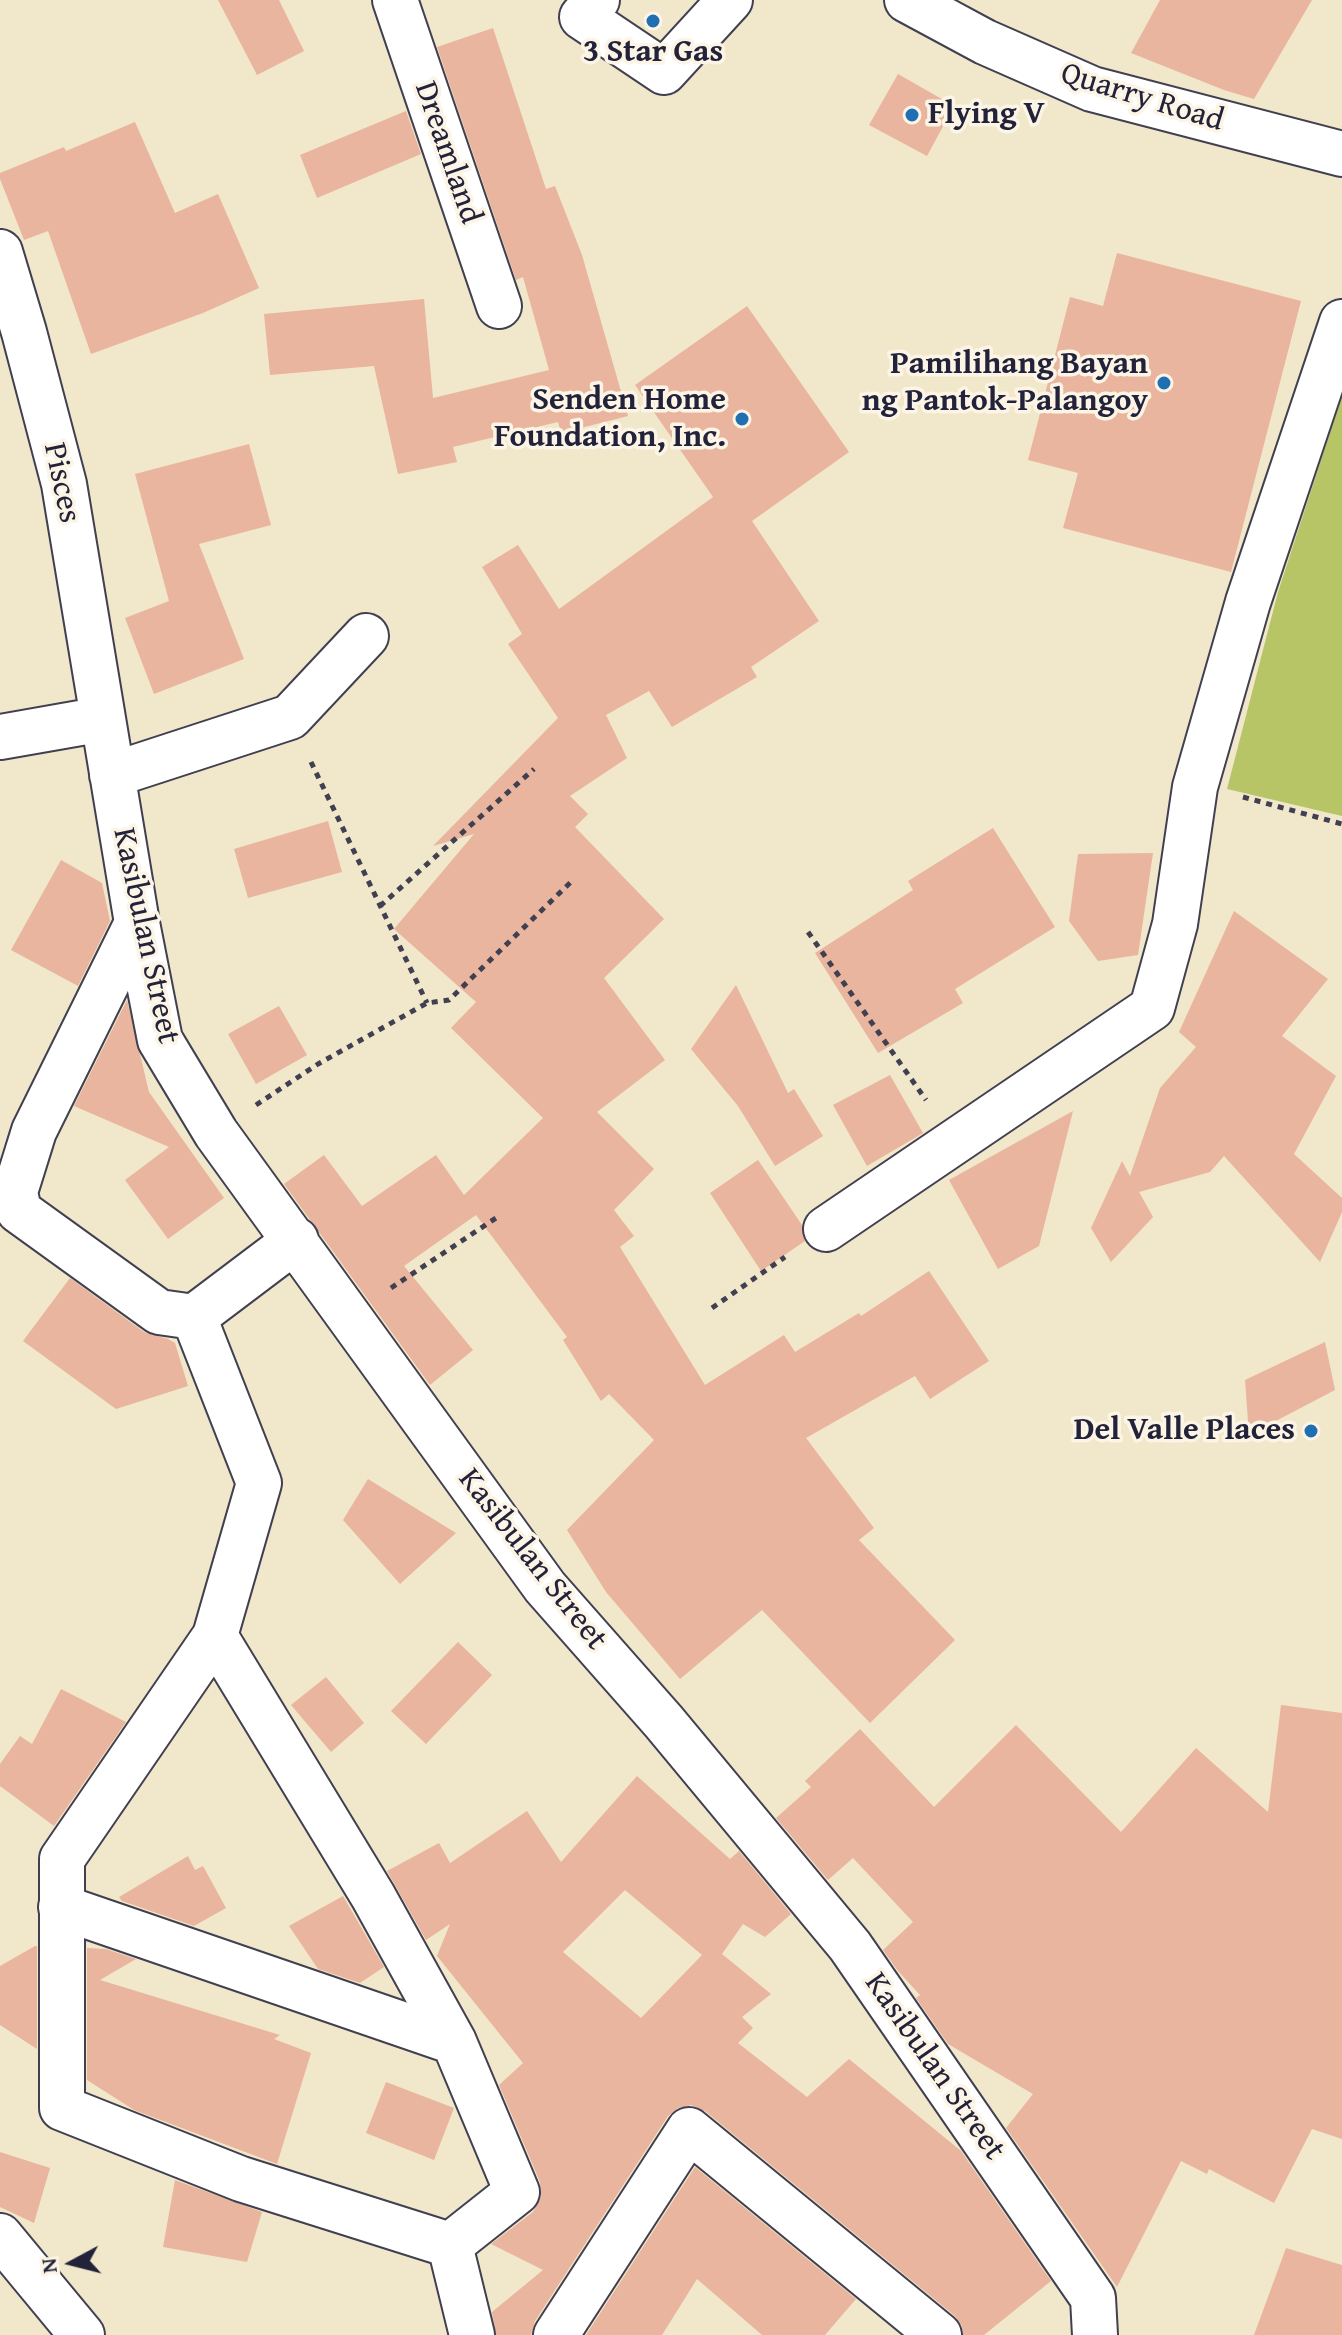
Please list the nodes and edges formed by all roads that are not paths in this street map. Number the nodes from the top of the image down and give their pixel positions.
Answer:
1 (395, 0) edge
2 (597, 0) edge
3 (730, 0) edge
4 (907, 0) edge
5 (1342, 154) edge
6 (0, 252) edge
7 (499, 306) dead end
8 (1342, 322) edge
9 (366, 636) dead end
10 (103, 719) junction
11 (0, 737) edge
12 (112, 775) junction
13 (137, 923) junction
14 (826, 1229) road end
15 (296, 1240) junction
16 (194, 1317) junction
17 (215, 1636) junction
18 (61, 1907) junction
19 (454, 2042) junction
20 (0, 2236) edge
21 (450, 2245) junction
22 (82, 2335) edge
23 (472, 2335) edge
24 (556, 2335) edge
25 (939, 2335) edge
26 (1095, 2335) edge

1 - 7 street, Dreamland
2 - 3 street
4 - 5 street, Quarry Road
6 - 10 street, Pisces
8 - 14 street
9 - 12 street
10 - 11 street
10 - 12 street, Kasibulan Street
12 - 13 street, Kasibulan Street
13 - 15 street, Kasibulan Street
13 - 16 street
15 - 16 street
15 - 26 street, Kasibulan Street
16 - 17 street
17 - 18 street
17 - 19 street
18 - 19 street
18 - 21 street
19 - 21 street
20 - 22 street
21 - 23 street
24 - 25 street

